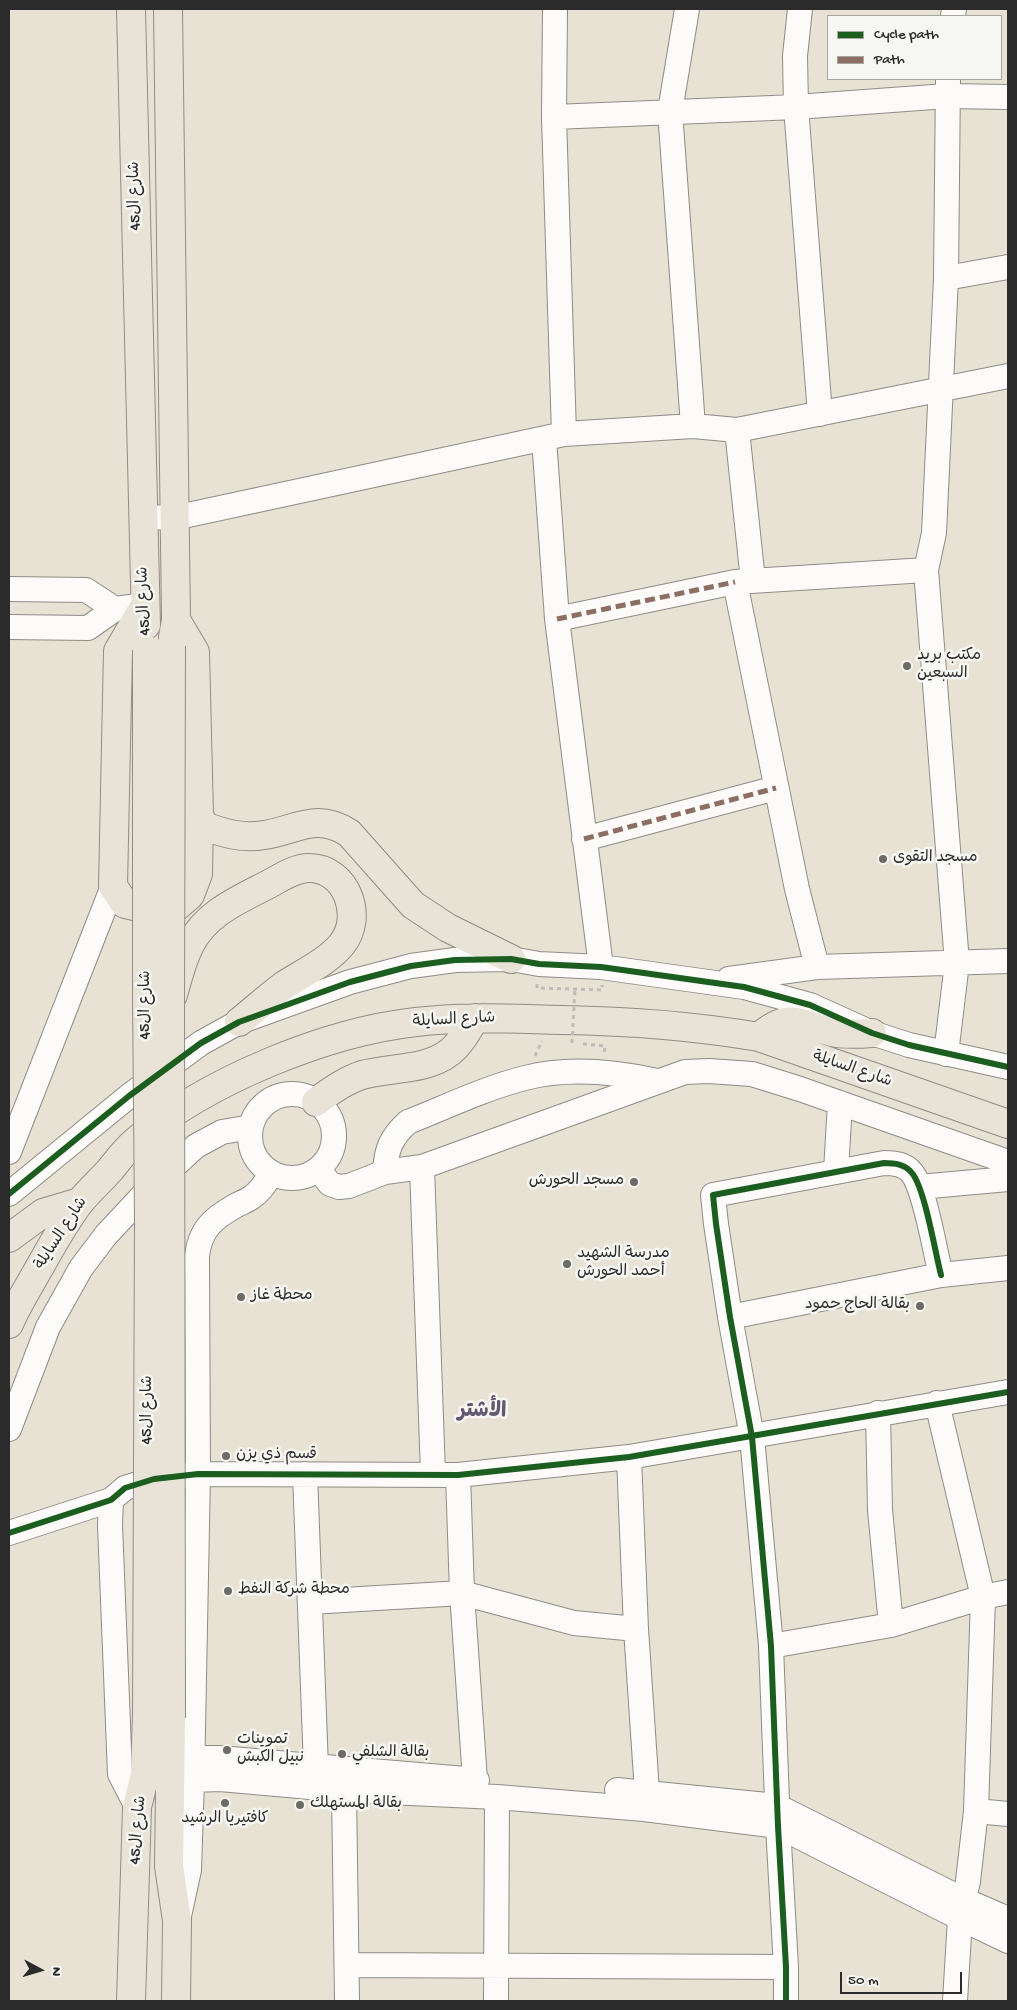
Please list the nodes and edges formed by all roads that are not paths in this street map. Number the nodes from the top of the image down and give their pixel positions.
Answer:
1 (131, 9) edge
2 (168, 9) edge
3 (555, 9) edge
4 (687, 9) edge
5 (800, 9) edge
6 (948, 88) edge
7 (1008, 98) edge
8 (796, 106) junction
9 (670, 111) junction
10 (554, 117) junction
11 (1008, 267) edge
12 (946, 278) junction
13 (1008, 376) edge
14 (940, 390) junction
15 (820, 414) junction
16 (693, 426) junction
17 (737, 430) junction
18 (554, 436) junction
19 (144, 518) junction
20 (174, 518) junction
21 (926, 570) junction
22 (744, 582) junction
23 (9, 590) edge
24 (145, 606) junction
25 (114, 609) junction
26 (557, 619) junction
27 (9, 627) edge
28 (165, 638) junction
29 (776, 788) junction
30 (200, 815) junction
31 (584, 839) junction
32 (113, 886) junction
33 (511, 959) junction
34 (1008, 961) edge
35 (957, 963) junction
36 (817, 966) junction
37 (602, 979) junction
38 (710, 982) junction
39 (170, 1006) junction
40 (476, 1018) junction
41 (239, 1022) junction
42 (872, 1033) junction
43 (759, 1037) junction
44 (946, 1054) junction
45 (1008, 1067) edge
46 (658, 1081) junction
47 (316, 1102) junction
48 (840, 1103) junction
49 (1008, 1124) edge
50 (251, 1127) junction
51 (9, 1152) edge
52 (1008, 1162) edge
53 (422, 1166) junction
54 (318, 1169) junction
55 (836, 1171) junction
56 (385, 1172) junction
57 (272, 1174) junction
58 (1008, 1179) edge
59 (919, 1187) junction
60 (9, 1194) edge
61 (80, 1202) junction
62 (9, 1238) edge
63 (1008, 1268) edge
64 (941, 1275) junction
65 (730, 1317) junction
66 (9, 1324) edge
67 (1008, 1392) edge
68 (937, 1403) junction
69 (878, 1413) junction
70 (9, 1429) edge
71 (752, 1437) junction
72 (629, 1457) junction
73 (198, 1474) junction
74 (306, 1474) junction
75 (433, 1474) junction
76 (458, 1475) junction
77 (111, 1500) junction
78 (9, 1533) edge
79 (1008, 1592) edge
80 (462, 1593) junction
81 (983, 1597) junction
82 (310, 1602) junction
83 (892, 1624) junction
84 (636, 1629) junction
85 (771, 1646) junction
86 (159, 1716) junction
87 (316, 1768) junction
88 (192, 1769) junction
89 (475, 1780) junction
90 (344, 1790) junction
91 (647, 1792) junction
92 (497, 1797) junction
93 (137, 1807) junction
94 (976, 1811) junction
95 (1008, 1814) edge
96 (777, 1816) junction
97 (962, 1909) junction
98 (1008, 1919) edge
99 (178, 1921) junction
100 (1008, 1941) edge
101 (348, 1965) junction
102 (495, 1965) junction
103 (786, 1967) junction
104 (132, 2001) edge
105 (176, 2001) edge
106 (347, 2001) edge
107 (496, 2001) edge
108 (786, 2001) edge
109 (956, 2001) edge

1 - 19 main road, شارع ال45
2 - 20 main road, شارع ال45
3 - 10 street
4 - 9 street
5 - 8 street
6 - 7 street
6 - 8 street
6 - 12 street
8 - 9 street
8 - 15 street
9 - 10 street
9 - 16 street
10 - 18 street
11 - 12 street
12 - 14 street
13 - 14 street
14 - 15 street
14 - 21 street
15 - 17 street
16 - 17 street
16 - 18 street
17 - 22 street
18 - 20 street
18 - 26 street
19 - 20 street
19 - 24 main road, شارع ال45
20 - 28 main road, شارع ال45
21 - 22 street
21 - 35 street
22 - 26 street
22 - 29 street
23 - 25 street
24 - 25 street
24 - 28 main road, شارع ال45
24 - 32 main road
25 - 27 street
26 - 31 street
28 - 30 main road
28 - 39 main road, شارع ال45, bridge
28 - 86 main road, شارع ال45, bridge
29 - 31 street
29 - 36 street
30 - 32 main road
30 - 33 main road
31 - 37 street
32 - 51 street
33 - 37 street
33 - 41 street
34 - 35 street
35 - 36 street
35 - 44 street
36 - 38 street
37 - 38 street
38 - 42 street
39 - 41 main road
39 - 86 main road, شارع ال45, bridge
40 - 43 main road, شارع السايلة
40 - 47 main road
40 - 61 main road, شارع السايلة
41 - 60 street
42 - 43 main road
42 - 44 street
43 - 49 main road, شارع السايلة
44 - 45 street
46 - 48 street
46 - 53 street
46 - 56 street
47 - 50 street
47 - 54 street
48 - 52 street
48 - 55 street
50 - 57 street
50 - 70 street
53 - 56 street
53 - 75 street
54 - 56 street
54 - 57 street
55 - 59 street
55 - 65 street
57 - 73 street
58 - 59 street
59 - 64 street
61 - 62 main road
61 - 66 main road, شارع السايلة
63 - 64 street
64 - 65 street
65 - 71 street
67 - 68 street
68 - 69 street
68 - 81 street
69 - 71 street
69 - 83 street
71 - 72 street
71 - 85 street
72 - 76 street
72 - 84 street
73 - 74 street
73 - 77 street
73 - 88 street
74 - 75 street
74 - 82 street
75 - 76 street
76 - 80 street
77 - 78 street
77 - 93 street
79 - 81 street
80 - 82 street
80 - 84 street
80 - 89 street
81 - 83 street
81 - 94 street
82 - 87 street
83 - 85 street
84 - 91 street
85 - 96 street
86 - 93 main road, شارع ال45
86 - 99 main road, شارع ال45
87 - 88 street
87 - 89 street
88 - 90 street
88 - 99 street
89 - 91 street
90 - 92 street
90 - 101 street
91 - 96 street
92 - 96 street
92 - 102 street
93 - 104 main road, شارع ال45
94 - 95 street
94 - 97 street
96 - 97 street
96 - 103 street
97 - 98 street
97 - 100 street
97 - 109 street
99 - 105 main road, شارع ال45
101 - 102 street
101 - 106 street
102 - 103 street
102 - 107 street
103 - 108 street

